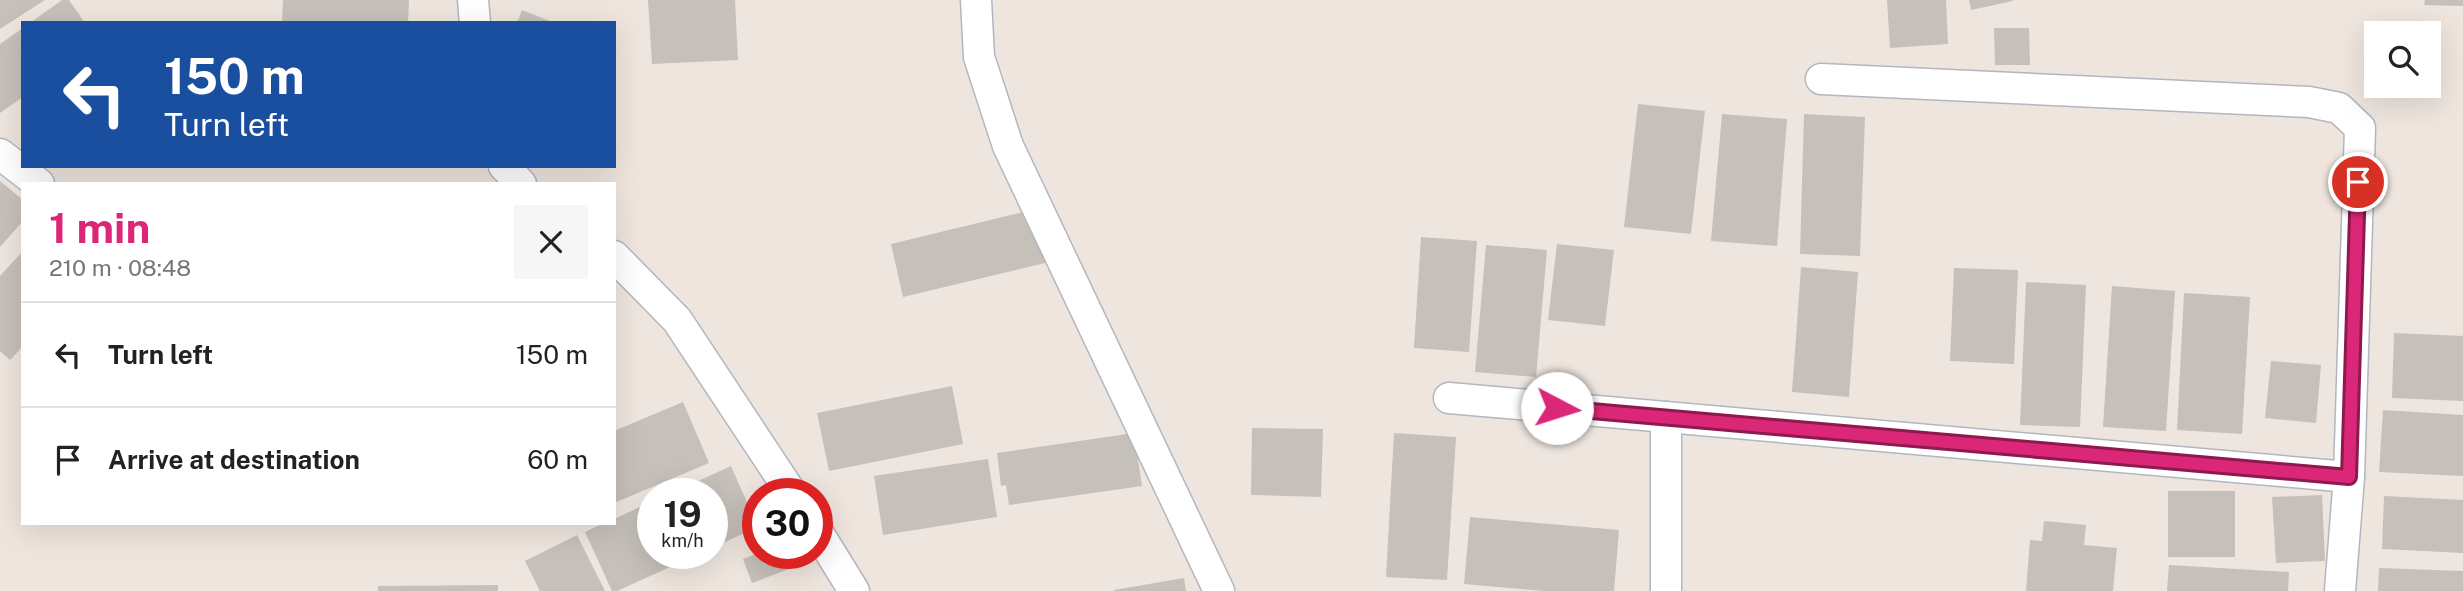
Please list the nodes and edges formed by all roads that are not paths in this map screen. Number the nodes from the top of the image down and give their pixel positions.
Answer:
1 (474, 0) edge
2 (976, 0) edge
3 (475, 21) edge
4 (1821, 79) dead end
5 (0, 154) edge
6 (506, 168) edge
7 (36, 182) edge
8 (519, 182) edge
9 (616, 258) edge
10 (1449, 398) dead end
11 (1666, 417) junction
12 (2349, 477) junction
13 (781, 478) edge
14 (833, 557) edge
15 (854, 591) edge
16 (1219, 591) edge
17 (1666, 591) edge
18 (2340, 591) edge

1 - 3 street
2 - 16 street
4 - 12 street
5 - 7 street
6 - 8 street
9 - 13 street
10 - 11 street
11 - 12 street
11 - 17 street
12 - 18 street
14 - 15 street

